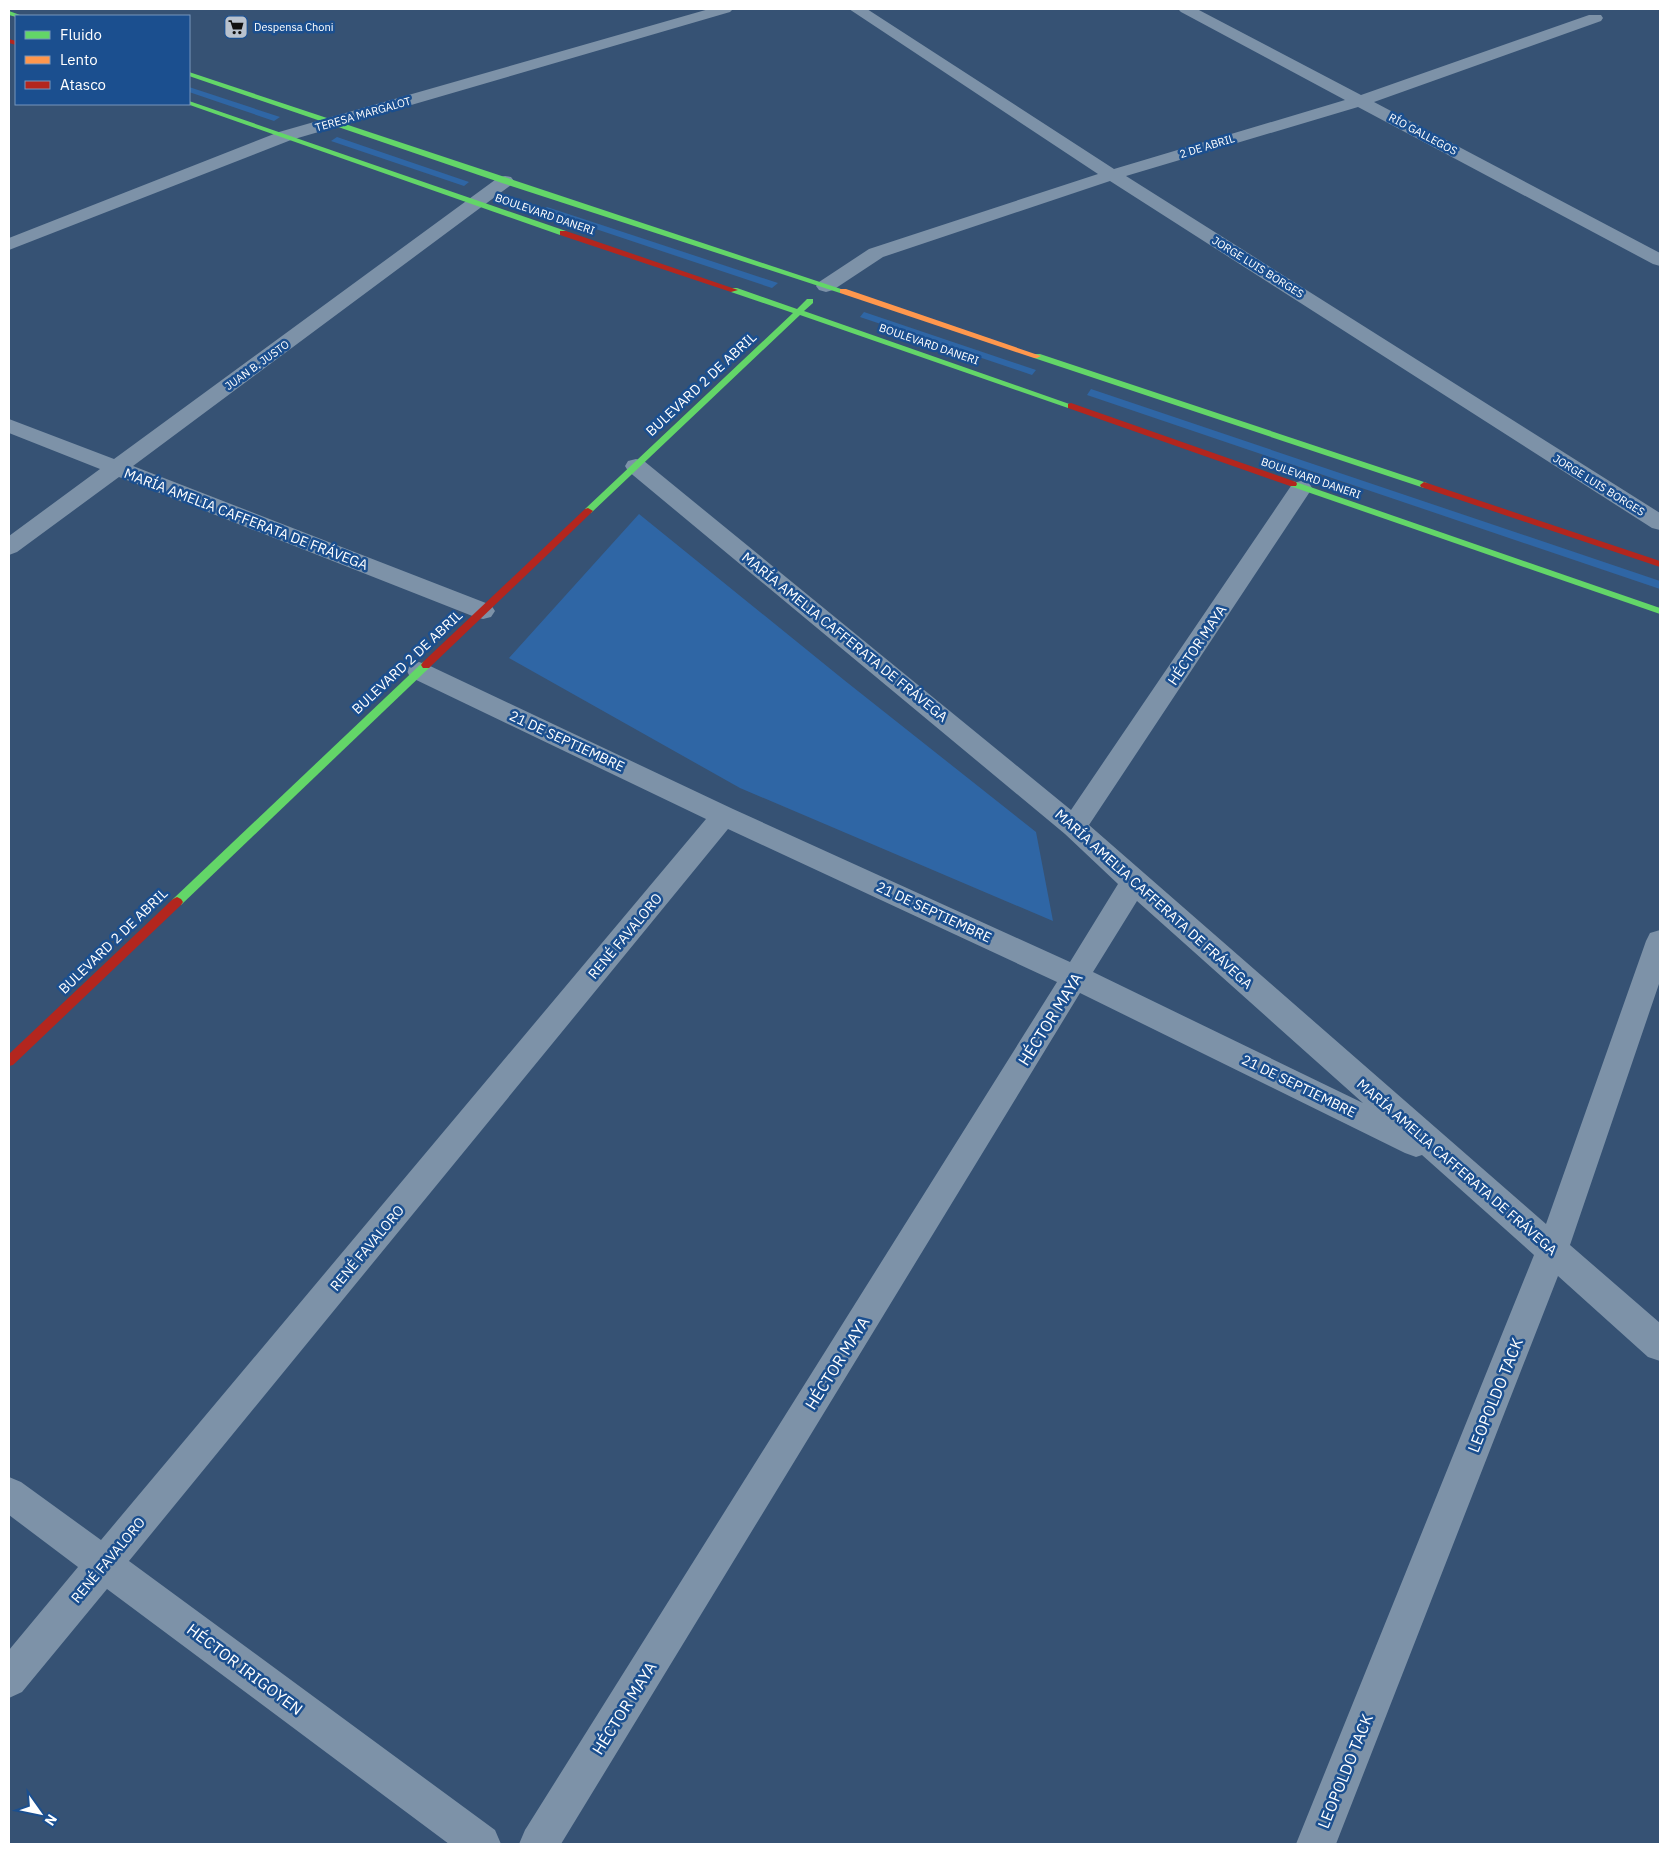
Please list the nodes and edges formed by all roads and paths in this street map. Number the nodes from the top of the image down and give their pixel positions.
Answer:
1 (725, 9) edge
2 (857, 9) edge
3 (1186, 9) edge
4 (1574, 9) edge
5 (190, 74) edge
6 (1360, 100) junction
7 (190, 103) edge
8 (333, 123) junction
9 (285, 136) junction
10 (1112, 174) junction
11 (505, 182) junction
12 (476, 204) junction
13 (9, 244) edge
14 (1660, 260) edge
15 (826, 286) junction
16 (799, 312) junction
17 (1069, 367) junction
18 (1043, 398) junction
19 (9, 426) edge
20 (636, 466) junction
21 (116, 469) junction
22 (1301, 488) junction
23 (1660, 524) edge
24 (9, 547) edge
25 (1660, 564) edge
26 (483, 611) junction
27 (1660, 611) edge
28 (418, 671) junction
29 (724, 816) junction
30 (1074, 827) junction
31 (1134, 882) junction
32 (1660, 941) edge
33 (1075, 977) junction
34 (9, 1061) edge
35 (1447, 1158) junction
36 (1552, 1251) junction
37 (1660, 1345) edge
38 (9, 1494) edge
39 (104, 1565) junction
40 (9, 1679) edge
41 (481, 1844) edge
42 (540, 1844) edge
43 (1316, 1844) edge

1 - 8 street, TERESA MARGALOT
2 - 10 street, JORGE LUIS BORGES
3 - 6 street, RÍO GALLEGOS
4 - 6 street, 2 DE ABRIL
5 - 8 main road, BOULEVARD DANERI
6 - 10 street, 2 DE ABRIL
6 - 14 street, RÍO GALLEGOS
7 - 9 main road, BOULEVARD DANERI
8 - 9 street, TERESA MARGALOT
8 - 11 main road, BOULEVARD DANERI
9 - 12 main road, BOULEVARD DANERI
9 - 13 street, TERESA MARGALOT
10 - 15 street, 2 DE ABRIL
10 - 23 street, JORGE LUIS BORGES
11 - 12 street, JUAN B. JUSTO
11 - 15 main road, BOULEVARD DANERI
12 - 16 main road, BOULEVARD DANERI
12 - 21 street, JUAN B. JUSTO
15 - 16 main road, BULEVARD 2 DE ABRIL
15 - 17 main road, BOULEVARD DANERI
16 - 18 main road, BOULEVARD DANERI
16 - 20 main road, BULEVARD 2 DE ABRIL
17 - 18 main road
17 - 25 main road, BOULEVARD DANERI
18 - 22 main road, BOULEVARD DANERI
19 - 21 street, MARÍA AMELIA CAFFERATA DE FRÁVEGA
20 - 26 main road, BULEVARD 2 DE ABRIL
20 - 30 street, MARÍA AMELIA CAFFERATA DE FRÁVEGA
21 - 24 street, JUAN B. JUSTO
21 - 26 street, MARÍA AMELIA CAFFERATA DE FRÁVEGA
22 - 27 main road, BOULEVARD DANERI
22 - 30 street, HÉCTOR MAYA
26 - 28 main road, BULEVARD 2 DE ABRIL
28 - 29 street, 21 DE SEPTIEMBRE
28 - 34 main road, BULEVARD 2 DE ABRIL
29 - 33 street, 21 DE SEPTIEMBRE
29 - 39 street, RENÉ FAVALORO
30 - 31 street, MARÍA AMELIA CAFFERATA DE FRÁVEGA
31 - 33 street, HÉCTOR MAYA
31 - 35 street, MARÍA AMELIA CAFFERATA DE FRÁVEGA
32 - 36 street, LEOPOLDO TACK
33 - 35 street, 21 DE SEPTIEMBRE
33 - 42 street, HÉCTOR MAYA
35 - 36 street, MARÍA AMELIA CAFFERATA DE FRÁVEGA
36 - 37 street, MARÍA AMELIA CAFFERATA DE FRÁVEGA
36 - 43 street, LEOPOLDO TACK
38 - 39 street, HÉCTOR IRIGOYEN
39 - 40 street, RENÉ FAVALORO
39 - 41 street, HÉCTOR IRIGOYEN

